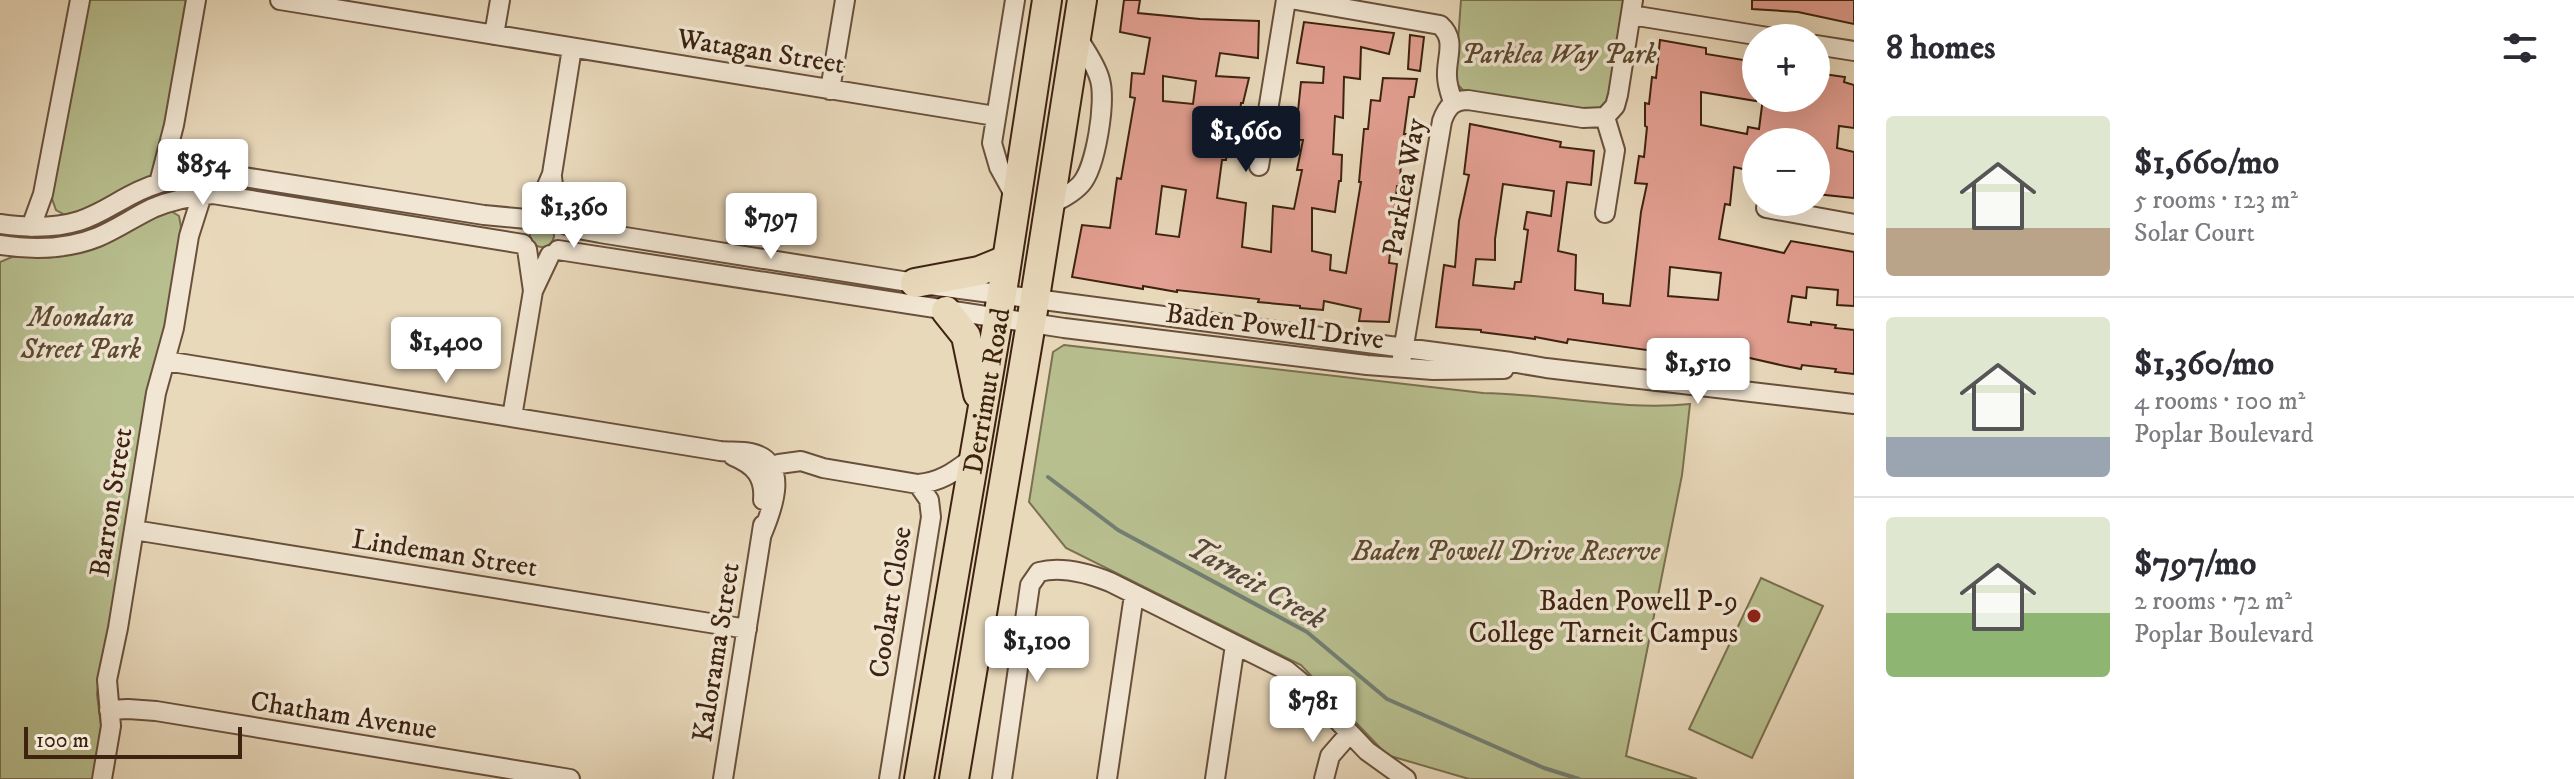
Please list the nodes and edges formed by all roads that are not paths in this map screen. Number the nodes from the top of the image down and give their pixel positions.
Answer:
1 (80, 0) edge
2 (196, 0) edge
3 (280, 0) edge
4 (500, 0) edge
5 (845, 0) edge
6 (1015, 0) edge
7 (1047, 0) edge
8 (1082, 0) edge
9 (1286, 0) edge
10 (1296, 0) edge
11 (1632, 7) edge
12 (1742, 31) edge
13 (494, 35) junction
14 (1830, 47) edge
15 (572, 48) junction
16 (1854, 51) edge
17 (830, 90) junction
18 (1453, 102) junction
19 (995, 116) junction
20 (1605, 117) junction
21 (171, 140) junction
22 (1259, 166) dead end
23 (552, 174) junction
24 (194, 175) junction
25 (159, 183) junction
26 (43, 194) junction
27 (202, 195) junction
28 (1016, 198) junction
29 (172, 201) junction
30 (1605, 213) dead end
31 (531, 216) junction
32 (1810, 216) edge
33 (559, 220) junction
34 (0, 224) edge
35 (1854, 224) edge
36 (61, 225) junction
37 (31, 227) junction
38 (189, 236) junction
39 (525, 246) junction
40 (5, 250) edge
41 (554, 252) junction
42 (1006, 260) junction
43 (915, 283) junction
44 (533, 291) junction
45 (999, 307) junction
46 (946, 311) junction
47 (1033, 312) junction
48 (1403, 348) junction
49 (166, 361) junction
50 (1400, 368) junction
51 (1546, 368) junction
52 (1854, 404) edge
53 (982, 410) junction
54 (512, 417) junction
55 (974, 457) junction
56 (769, 474) junction
57 (918, 484) junction
58 (134, 530) junction
59 (1134, 595) junction
60 (747, 629) junction
61 (1235, 645) junction
62 (109, 710) junction
63 (1350, 733) junction
64 (102, 779) edge
65 (570, 779) edge
66 (723, 779) edge
67 (889, 779) edge
68 (919, 779) edge
69 (954, 779) edge
70 (1002, 779) edge
71 (1107, 779) edge
72 (1215, 779) edge
73 (1324, 779) edge
74 (1406, 779) edge

1 - 26 street
2 - 21 street
3 - 13 street, Watagan Street
4 - 13 street
5 - 17 street
6 - 19 street
7 - 28 highway, Derrimut Road
8 - 47 highway, Derrimut Road
9 - 22 street
10 - 18 street
11 - 12 street
11 - 20 street
13 - 15 street, Watagan Street
14 - 16 street
15 - 17 street, Watagan Street
15 - 23 street
17 - 19 street, Watagan Street
18 - 20 street, Parklea Way
18 - 48 street, Parklea Way
19 - 28 street
20 - 30 street
21 - 24 street
21 - 25 street
23 - 31 street
23 - 33 street
24 - 25 street
24 - 31 street
25 - 36 street
26 - 36 street
26 - 37 street
27 - 29 street
27 - 38 street, Barron Street
27 - 39 street
28 - 42 highway, Derrimut Road
29 - 38 street
29 - 40 street
31 - 33 street
31 - 39 street
32 - 35 street
33 - 41 street
33 - 43 street
34 - 37 street
36 - 37 street
38 - 49 street, Barron Street
39 - 41 street
39 - 44 street
41 - 44 street
41 - 46 street
42 - 43 highway
42 - 45 highway, Derrimut Road
43 - 45 street
44 - 54 street
45 - 46 street
45 - 47 street, Baden Powell Drive
45 - 53 highway, Derrimut Road
46 - 53 highway
47 - 48 street, Baden Powell Drive
47 - 50 street, Baden Powell Drive
47 - 69 highway, Derrimut Road
48 - 50 street, Parklea Way
48 - 51 street, Baden Powell Drive
49 - 54 street
49 - 58 street, Barron Street
50 - 51 street, Baden Powell Drive
51 - 52 street, Baden Powell Drive
53 - 55 highway, Derrimut Road
54 - 56 street
55 - 57 street
55 - 68 highway, Derrimut Road
56 - 57 street
56 - 60 street, Kalorama Street
57 - 67 street, Coolart Close
58 - 60 street, Lindeman Street
58 - 62 street, Barron Street
59 - 61 street
59 - 70 street
59 - 71 street
60 - 66 street, Kalorama Street
61 - 63 street
61 - 72 street
62 - 64 street, Barron Street
62 - 65 street, Chatham Avenue
63 - 73 street
63 - 74 street

